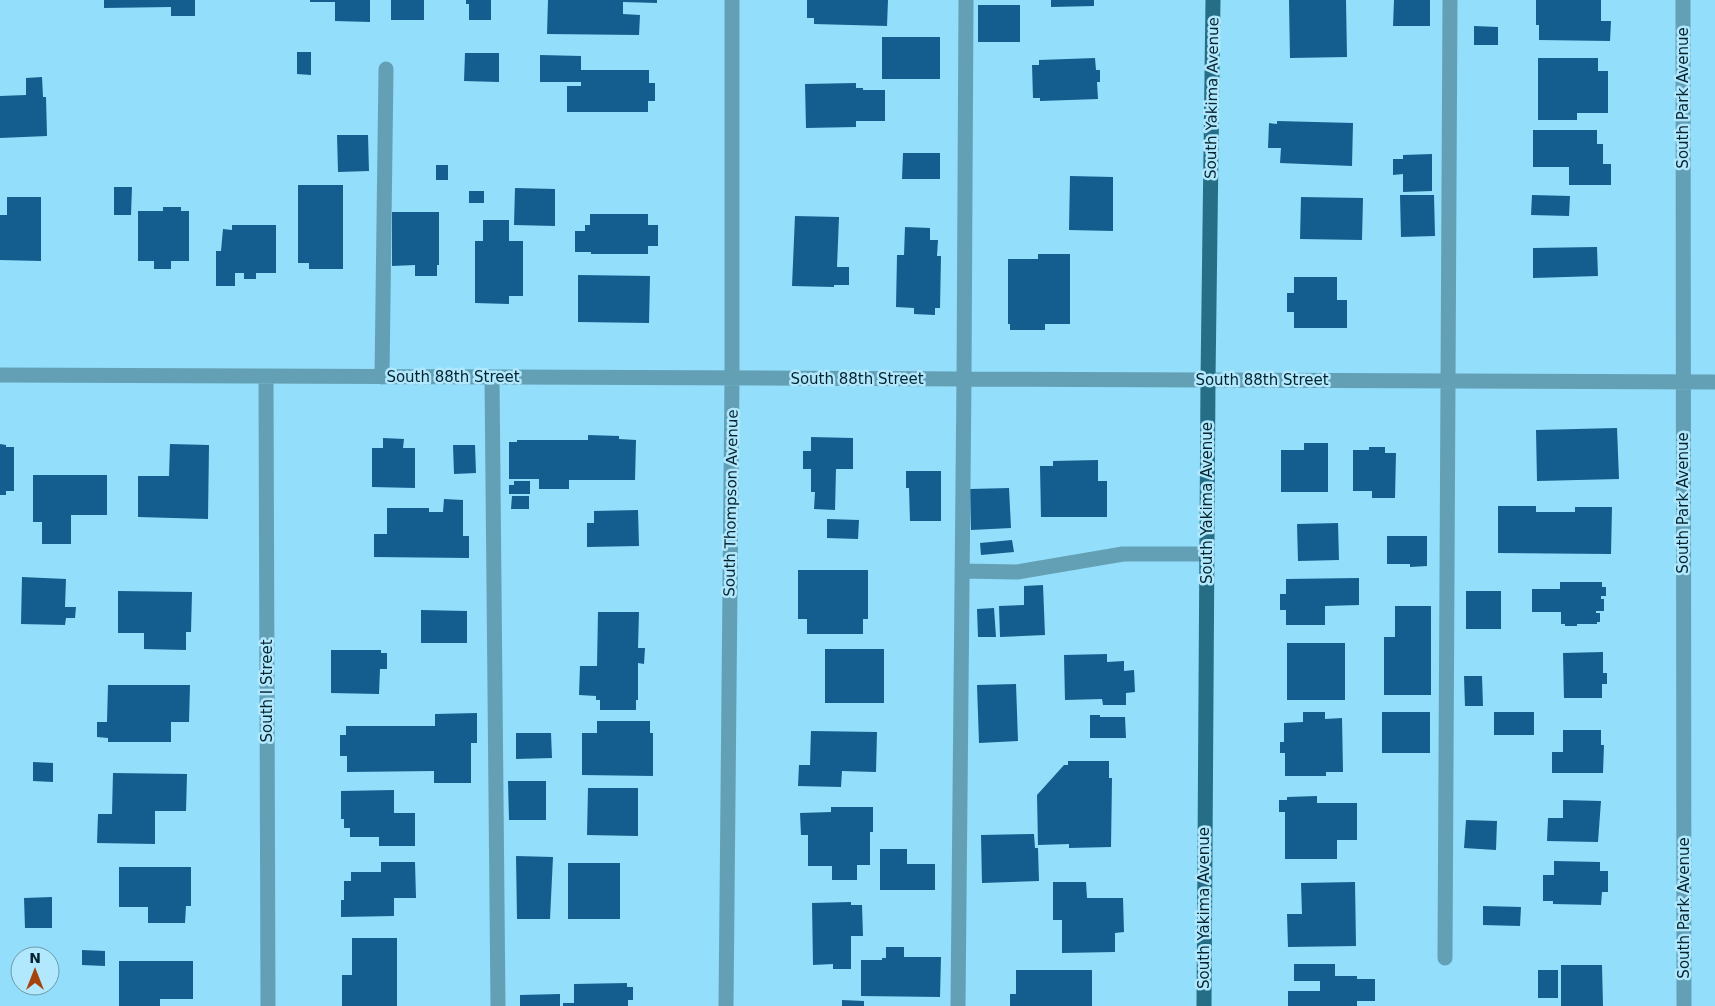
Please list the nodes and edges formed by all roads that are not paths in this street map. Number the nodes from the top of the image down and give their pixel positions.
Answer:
1 (732, 0) edge
2 (966, 0) edge
3 (1213, 0) edge
4 (1450, 0) edge
5 (1683, 0) edge
6 (386, 69) dead end
7 (0, 375) edge
8 (266, 376) junction
9 (382, 377) junction
10 (492, 377) junction
11 (732, 378) junction
12 (964, 379) junction
13 (1208, 380) junction
14 (1449, 381) junction
15 (1683, 382) junction
16 (1715, 382) edge
17 (1206, 554) junction
18 (962, 571) junction
19 (1445, 958) dead end
20 (268, 1006) edge
21 (498, 1006) edge
22 (726, 1006) edge
23 (958, 1006) edge
24 (1204, 1006) edge
25 (1684, 1006) edge

1 - 11 street, South Thompson Avenue
2 - 12 street
3 - 13 main road, South Yakima Avenue
4 - 14 street
5 - 15 street, South Park Avenue
6 - 9 street
7 - 8 street, South 88th Street
8 - 9 street, South 88th Street
8 - 20 street, South I Street
9 - 10 street, South 88th Street
10 - 11 street, South 88th Street
10 - 21 street
11 - 12 street, South 88th Street
11 - 22 street, South Thompson Avenue
12 - 13 street, South 88th Street
12 - 18 street
13 - 14 street, South 88th Street
13 - 17 main road, South Yakima Avenue
14 - 15 street, South 88th Street
14 - 19 street
15 - 16 street, South 88th Street
15 - 25 street, South Park Avenue
17 - 18 street
17 - 24 main road, South Yakima Avenue
18 - 23 street

